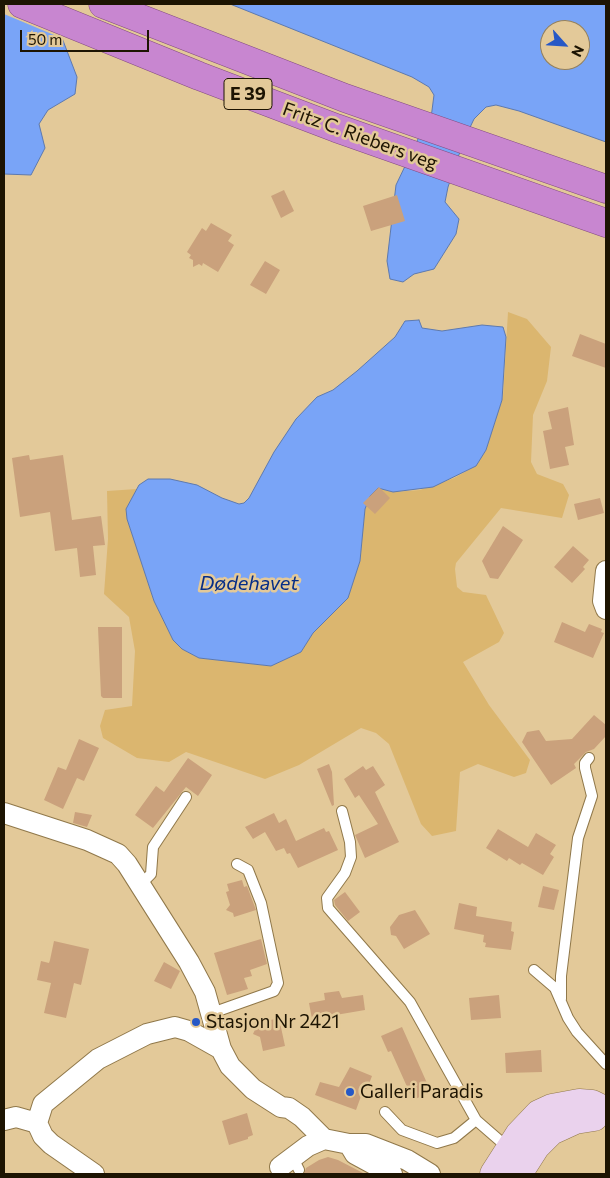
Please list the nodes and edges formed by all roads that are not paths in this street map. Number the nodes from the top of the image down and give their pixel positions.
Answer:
1 (22, 4) edge
2 (103, 4) edge
3 (606, 190) edge
4 (606, 222) edge
5 (606, 571) edge
6 (606, 609) edge
7 (589, 758) dead end
8 (186, 797) dead end
9 (342, 812) dead end
10 (4, 814) edge
11 (237, 864) dead end
12 (139, 886) junction
13 (534, 970) dead end
14 (561, 999) junction
15 (212, 1013) junction
16 (221, 1049) junction
17 (606, 1064) edge
18 (385, 1112) dead end
19 (606, 1112) edge
20 (8, 1115) edge
21 (476, 1120) junction
22 (38, 1123) junction
23 (499, 1140) dead end
24 (349, 1144) junction
25 (94, 1174) edge
26 (392, 1174) edge
27 (430, 1174) edge
28 (494, 1174) edge
29 (518, 1174) edge

1 - 4 highway, Fritz C. Riebers veg / E 39
2 - 3 highway, Fritz C. Riebers veg / E 39
5 - 6 street
7 - 14 lane
8 - 12 lane
9 - 21 lane
10 - 12 street
11 - 15 lane
12 - 15 street
13 - 14 lane
14 - 17 lane
15 - 16 street
16 - 22 street
16 - 24 street
18 - 21 lane
19 - 28 main road
19 - 29 main road
20 - 22 street
21 - 23 lane
22 - 25 street
24 - 26 street
24 - 27 street

